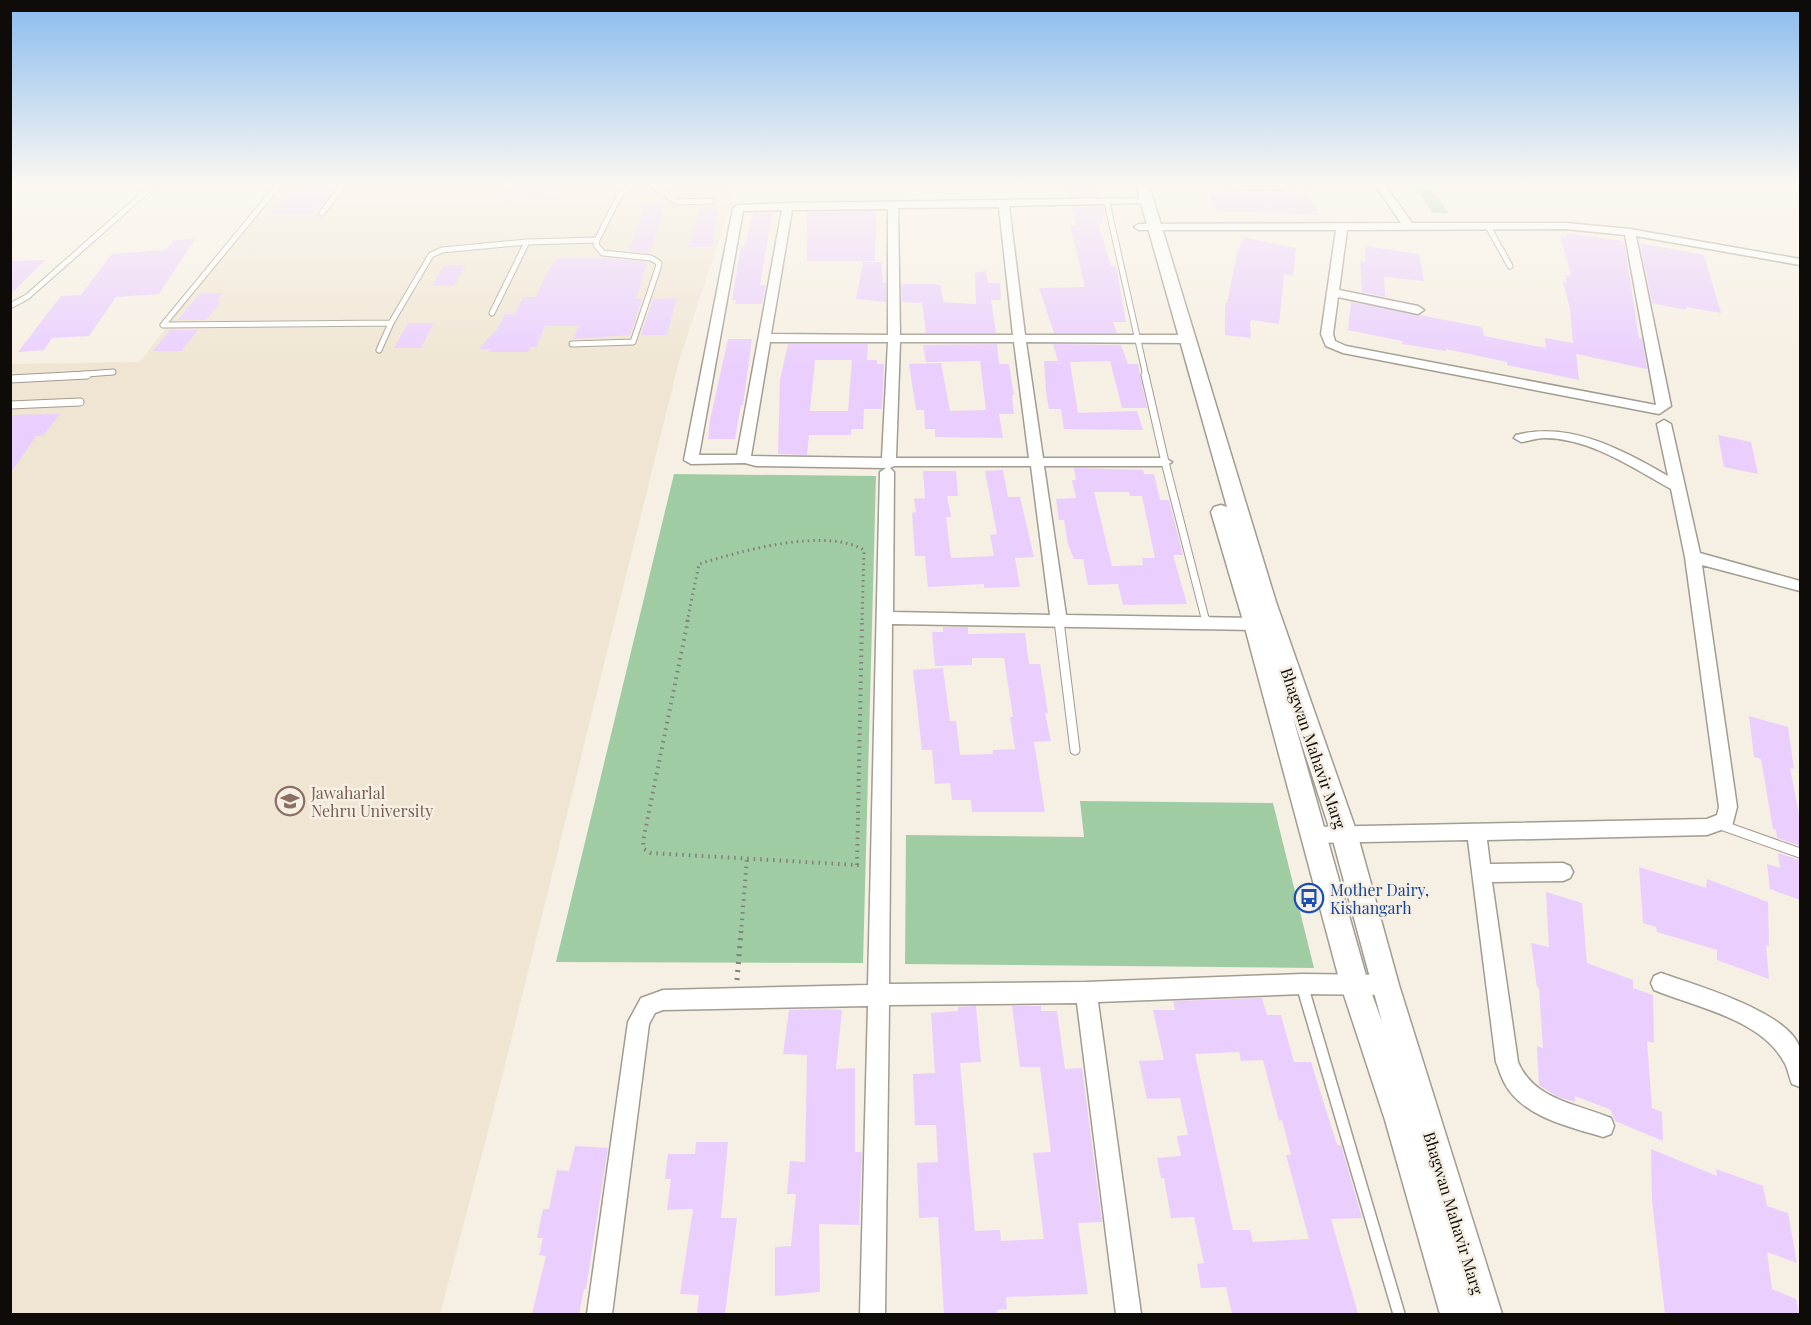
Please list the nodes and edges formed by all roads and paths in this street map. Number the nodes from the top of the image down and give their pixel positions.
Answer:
1 (87, 244) edge
2 (230, 244) edge
3 (508, 244) edge
4 (526, 244) edge
5 (596, 244) edge
6 (731, 244) edge
7 (781, 244) edge
8 (893, 244) edge
9 (1009, 244) edge
10 (1117, 244) edge
11 (1150, 244) edge
12 (1151, 244) edge
13 (1340, 244) edge
14 (1497, 244) edge
15 (1632, 244) edge
16 (1697, 244) edge
17 (1800, 262) edge
18 (1509, 266) dead end
19 (1155, 282) dead end
20 (1333, 292) junction
21 (10, 306) edge
22 (1418, 310) dead end
23 (492, 313) dead end
24 (391, 323) junction
25 (1174, 335) junction
26 (765, 338) junction
27 (894, 339) junction
28 (1020, 340) junction
29 (1139, 340) junction
30 (572, 344) dead end
31 (379, 350) dead end
32 (113, 372) dead end
33 (10, 379) edge
34 (80, 402) dead end
35 (10, 405) edge
36 (1664, 424) dead end
37 (1521, 438) dead end
38 (745, 459) junction
39 (1038, 462) junction
40 (1165, 462) junction
41 (888, 468) junction
42 (1676, 486) junction
43 (1693, 557) junction
44 (1800, 585) edge
45 (886, 618) junction
46 (1059, 621) junction
47 (1207, 624) junction
48 (1255, 624) junction
49 (1075, 750) dead end
50 (1718, 824) junction
51 (1476, 832) junction
52 (1344, 834) junction
53 (1313, 835) junction
54 (1800, 853) edge
55 (747, 858) junction
56 (857, 865) junction
57 (881, 865) junction
58 (1563, 872) dead end
59 (1482, 873) junction
60 (1661, 983) dead end
61 (1302, 984) junction
62 (1370, 985) junction
63 (1086, 992) junction
64 (879, 994) junction
65 (736, 998) junction
66 (1800, 1076) edge
67 (1603, 1126) dead end
68 (599, 1314) edge
69 (873, 1314) edge
70 (1129, 1314) edge
71 (1399, 1314) edge
72 (1457, 1314) edge
73 (1485, 1314) edge

1 - 21 lane
2 - 24 lane
3 - 24 lane
4 - 23 lane
5 - 30 lane
6 - 38 street
7 - 26 street
8 - 27 street
9 - 28 street
10 - 29 lane
11 - 19 street, Bhagwan Mahavir Marg
12 - 25 street, Bhagwan Mahavir Marg
13 - 20 street
14 - 18 lane
15 - 20 street
16 - 17 street
20 - 22 street
24 - 31 lane
25 - 29 street
25 - 48 street, Bhagwan Mahavir Marg
25 - 52 street, Bhagwan Mahavir Marg
26 - 27 street
26 - 38 street
27 - 28 street
27 - 41 street
28 - 29 street
28 - 39 street
29 - 40 lane
32 - 33 lane
34 - 35 lane
36 - 42 street
37 - 42 street
38 - 41 street
39 - 40 street
39 - 41 street
39 - 46 street
40 - 47 lane
41 - 45 street
42 - 43 street
43 - 44 street
43 - 50 street
45 - 46 street
45 - 57 street
46 - 47 street
46 - 49 lane
47 - 48 street
48 - 53 street, Bhagwan Mahavir Marg
50 - 51 street
50 - 54 lane
51 - 52 street
51 - 59 street
52 - 53 street
52 - 62 street, Bhagwan Mahavir Marg
53 - 62 street, Bhagwan Mahavir Marg
55 - 56 path
55 - 56 path
55 - 65 path
56 - 57 path
57 - 64 street
58 - 59 street
59 - 67 street
60 - 66 street
61 - 62 street
61 - 63 street
61 - 71 lane
62 - 72 street, Bhagwan Mahavir Marg
62 - 73 street, Bhagwan Mahavir Marg
63 - 64 street
63 - 70 street
64 - 65 street
64 - 69 street
65 - 68 street

